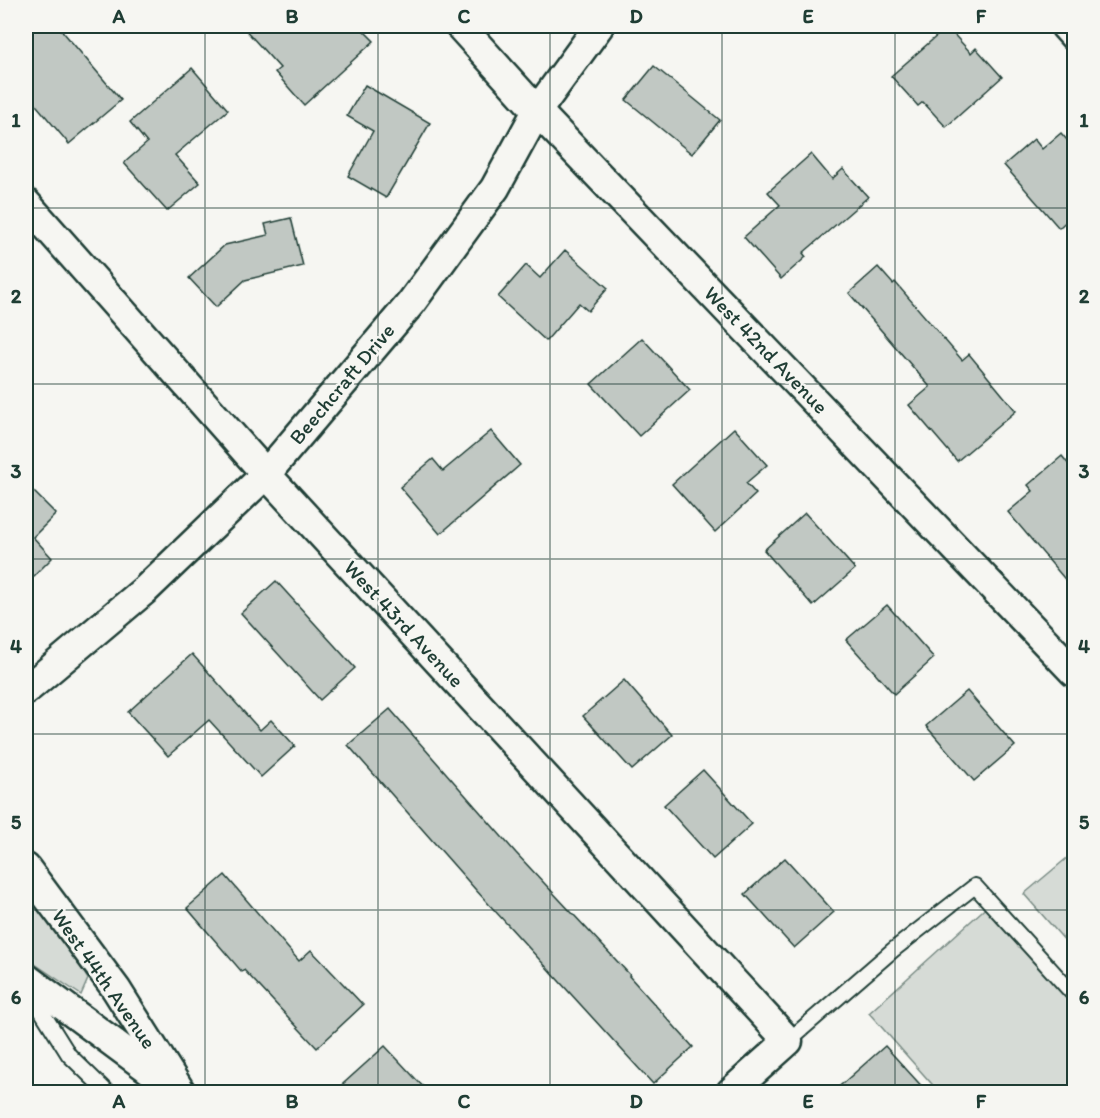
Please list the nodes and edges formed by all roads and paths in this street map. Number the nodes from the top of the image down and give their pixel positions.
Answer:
1 (460, 26) edge
2 (598, 26) edge
3 (1065, 26) edge
4 (1074, 36) edge
5 (537, 111) junction
6 (26, 203) edge
7 (266, 474) junction
8 (1074, 672) edge
9 (26, 690) edge
10 (26, 868) edge
11 (26, 978) edge
12 (26, 986) edge
13 (1074, 995) edge
14 (788, 1041) junction
15 (107, 1092) edge
16 (180, 1092) edge
17 (731, 1092) edge

1 - 5 street, West 42nd Avenue
2 - 5 street, Beechcraft Drive
3 - 4 street
5 - 7 street, Beechcraft Drive
5 - 8 street, West 42nd Avenue
6 - 7 street, West 43rd Avenue
7 - 9 street, Beechcraft Drive
7 - 14 street, West 43rd Avenue
10 - 16 street, West 44th Avenue
11 - 16 street
12 - 15 lane
13 - 14 lane
14 - 17 street

